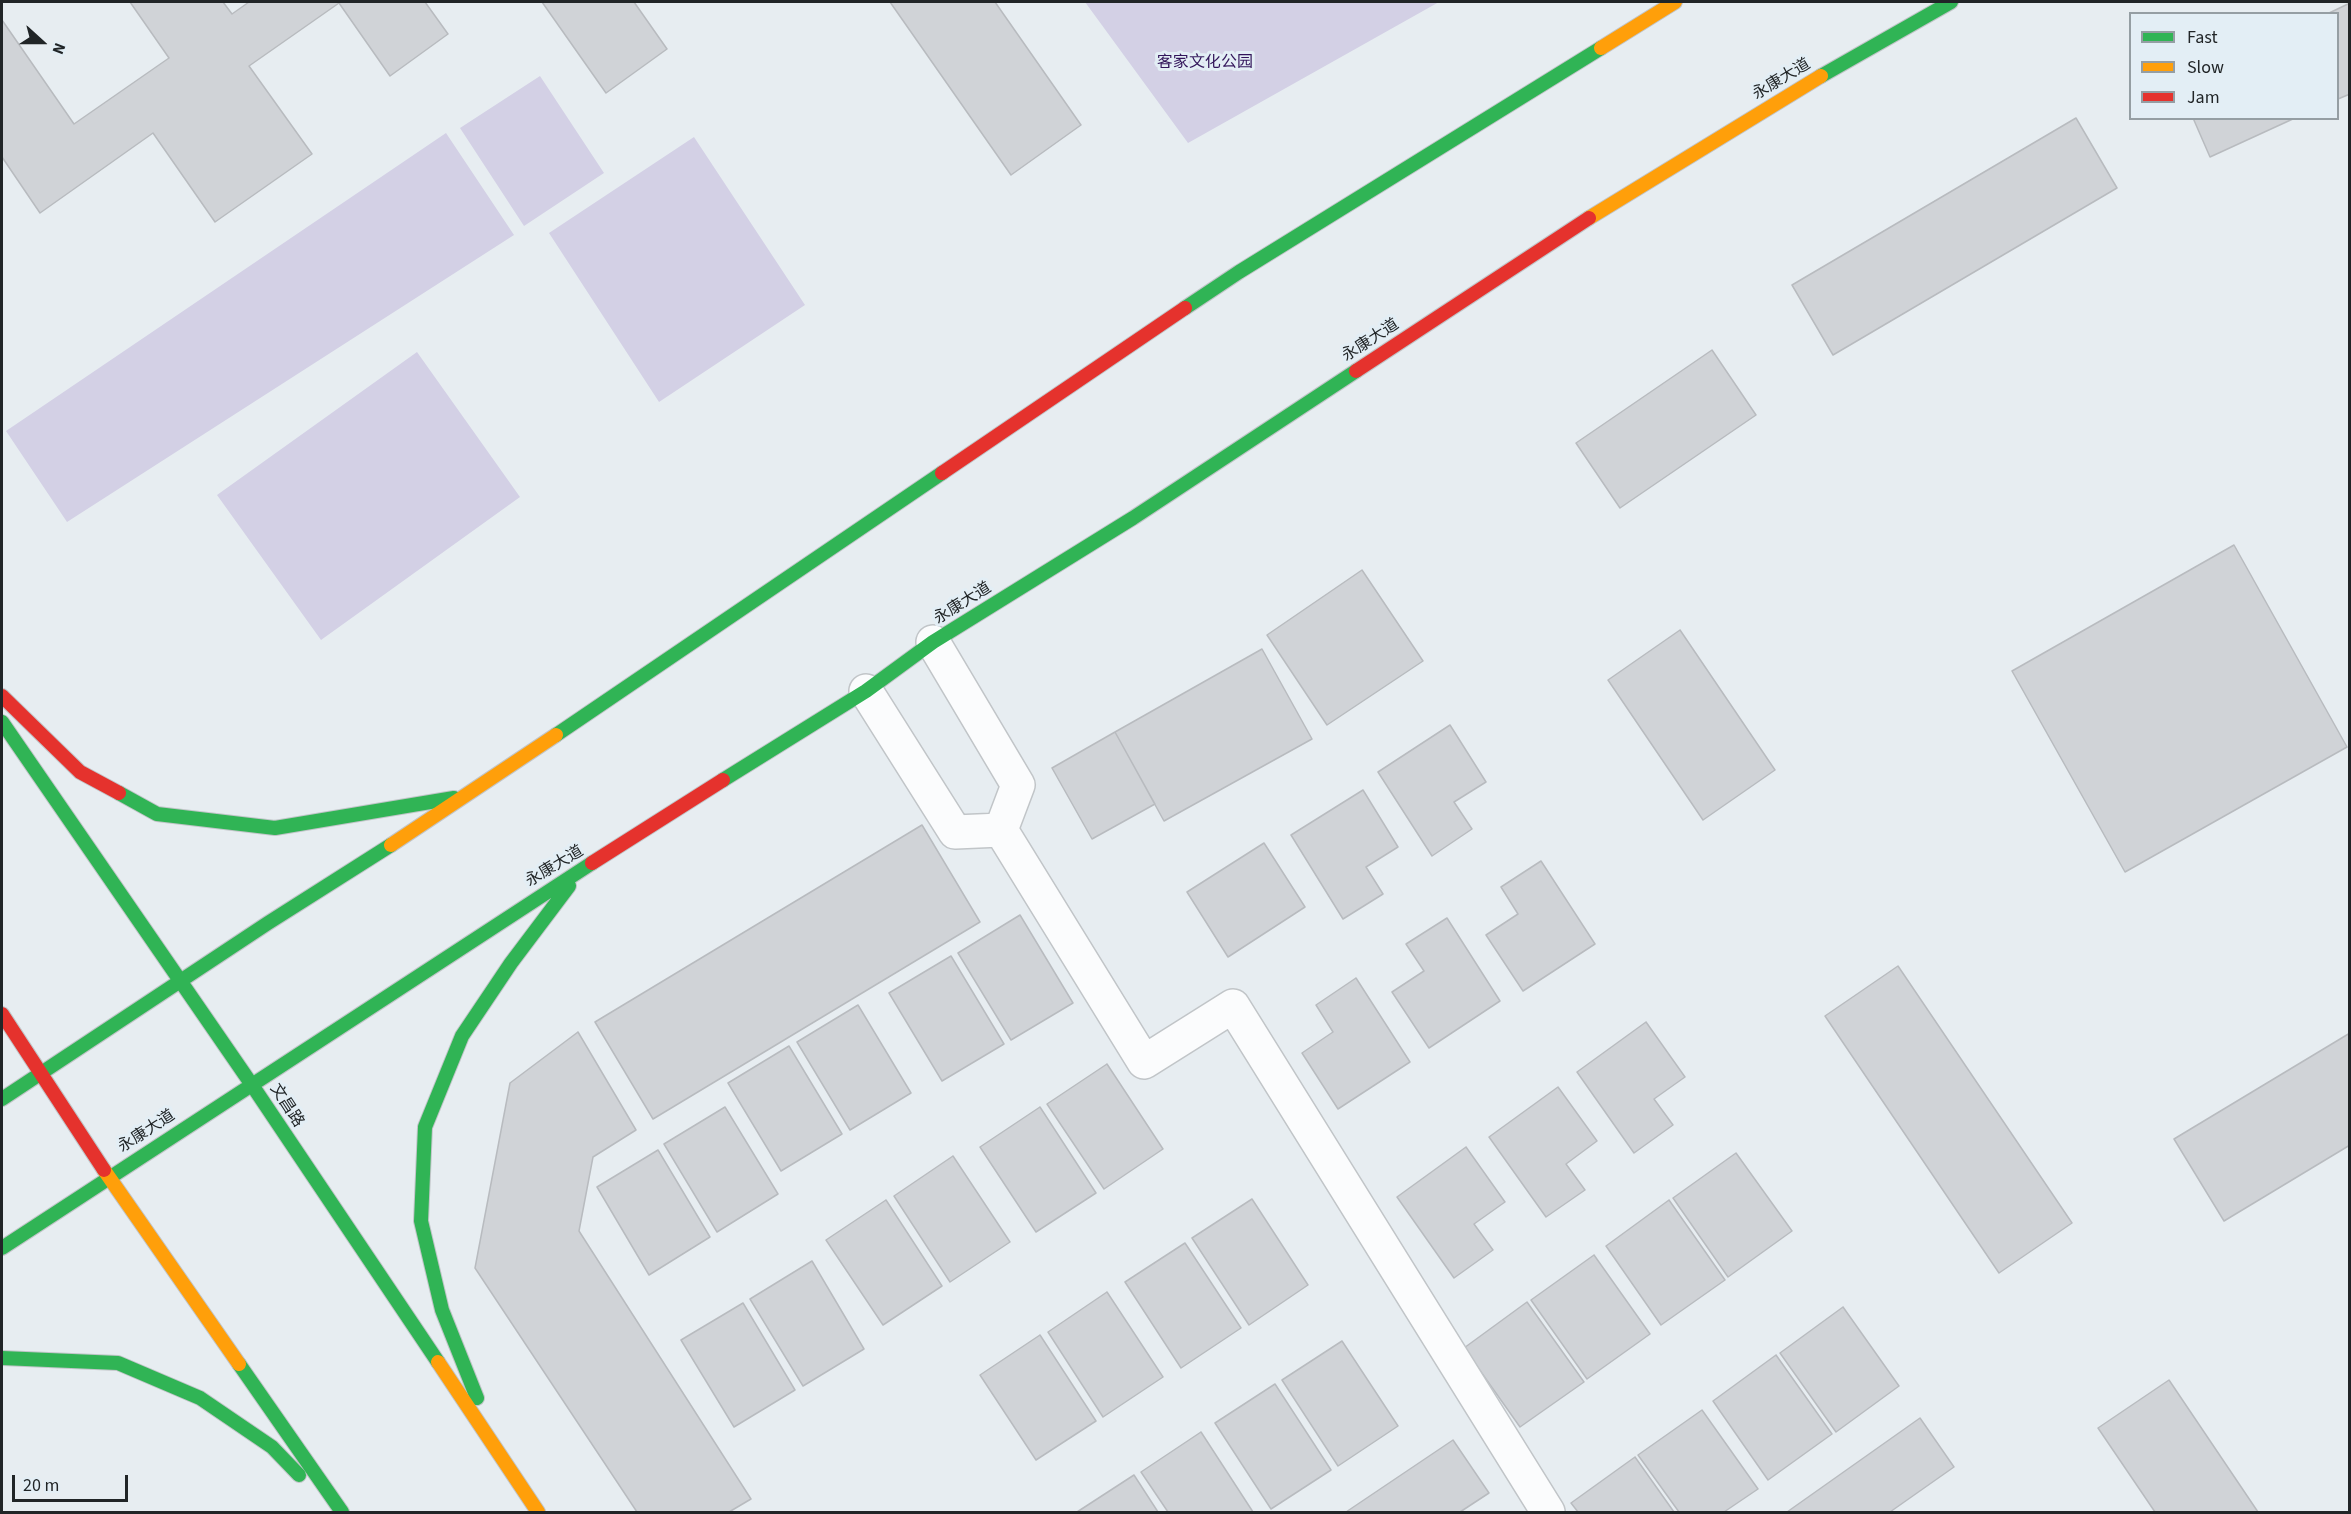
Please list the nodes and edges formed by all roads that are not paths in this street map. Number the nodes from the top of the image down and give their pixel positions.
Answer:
1 (1675, 2) edge
2 (1951, 2) edge
3 (933, 642) junction
4 (866, 691) junction
5 (2, 696) edge
6 (2, 722) edge
7 (465, 796) junction
8 (1000, 830) junction
9 (579, 872) junction
10 (179, 981) junction
11 (2, 1014) edge
12 (41, 1073) junction
13 (252, 1085) junction
14 (2, 1099) edge
15 (108, 1176) junction
16 (2, 1248) edge
17 (2, 1358) edge
18 (501, 1459) junction
19 (335, 1512) edge
20 (342, 1512) edge
21 (538, 1512) edge
22 (1548, 1512) edge

1 - 7 main road
2 - 3 main road, 永康大道
3 - 4 main road, 永康大道
3 - 8 street
4 - 8 street
4 - 9 main road, 永康大道
5 - 7 main road
6 - 10 main road, 文昌路
7 - 10 main road
8 - 22 street
9 - 13 main road, 永康大道
9 - 18 main road
10 - 12 main road
10 - 13 main road, 文昌路
11 - 12 main road
12 - 14 main road
12 - 15 main road
13 - 15 main road, 永康大道
13 - 18 main road, 文昌路
15 - 16 main road, 永康大道
15 - 20 main road
17 - 19 main road
18 - 21 main road, 文昌路

